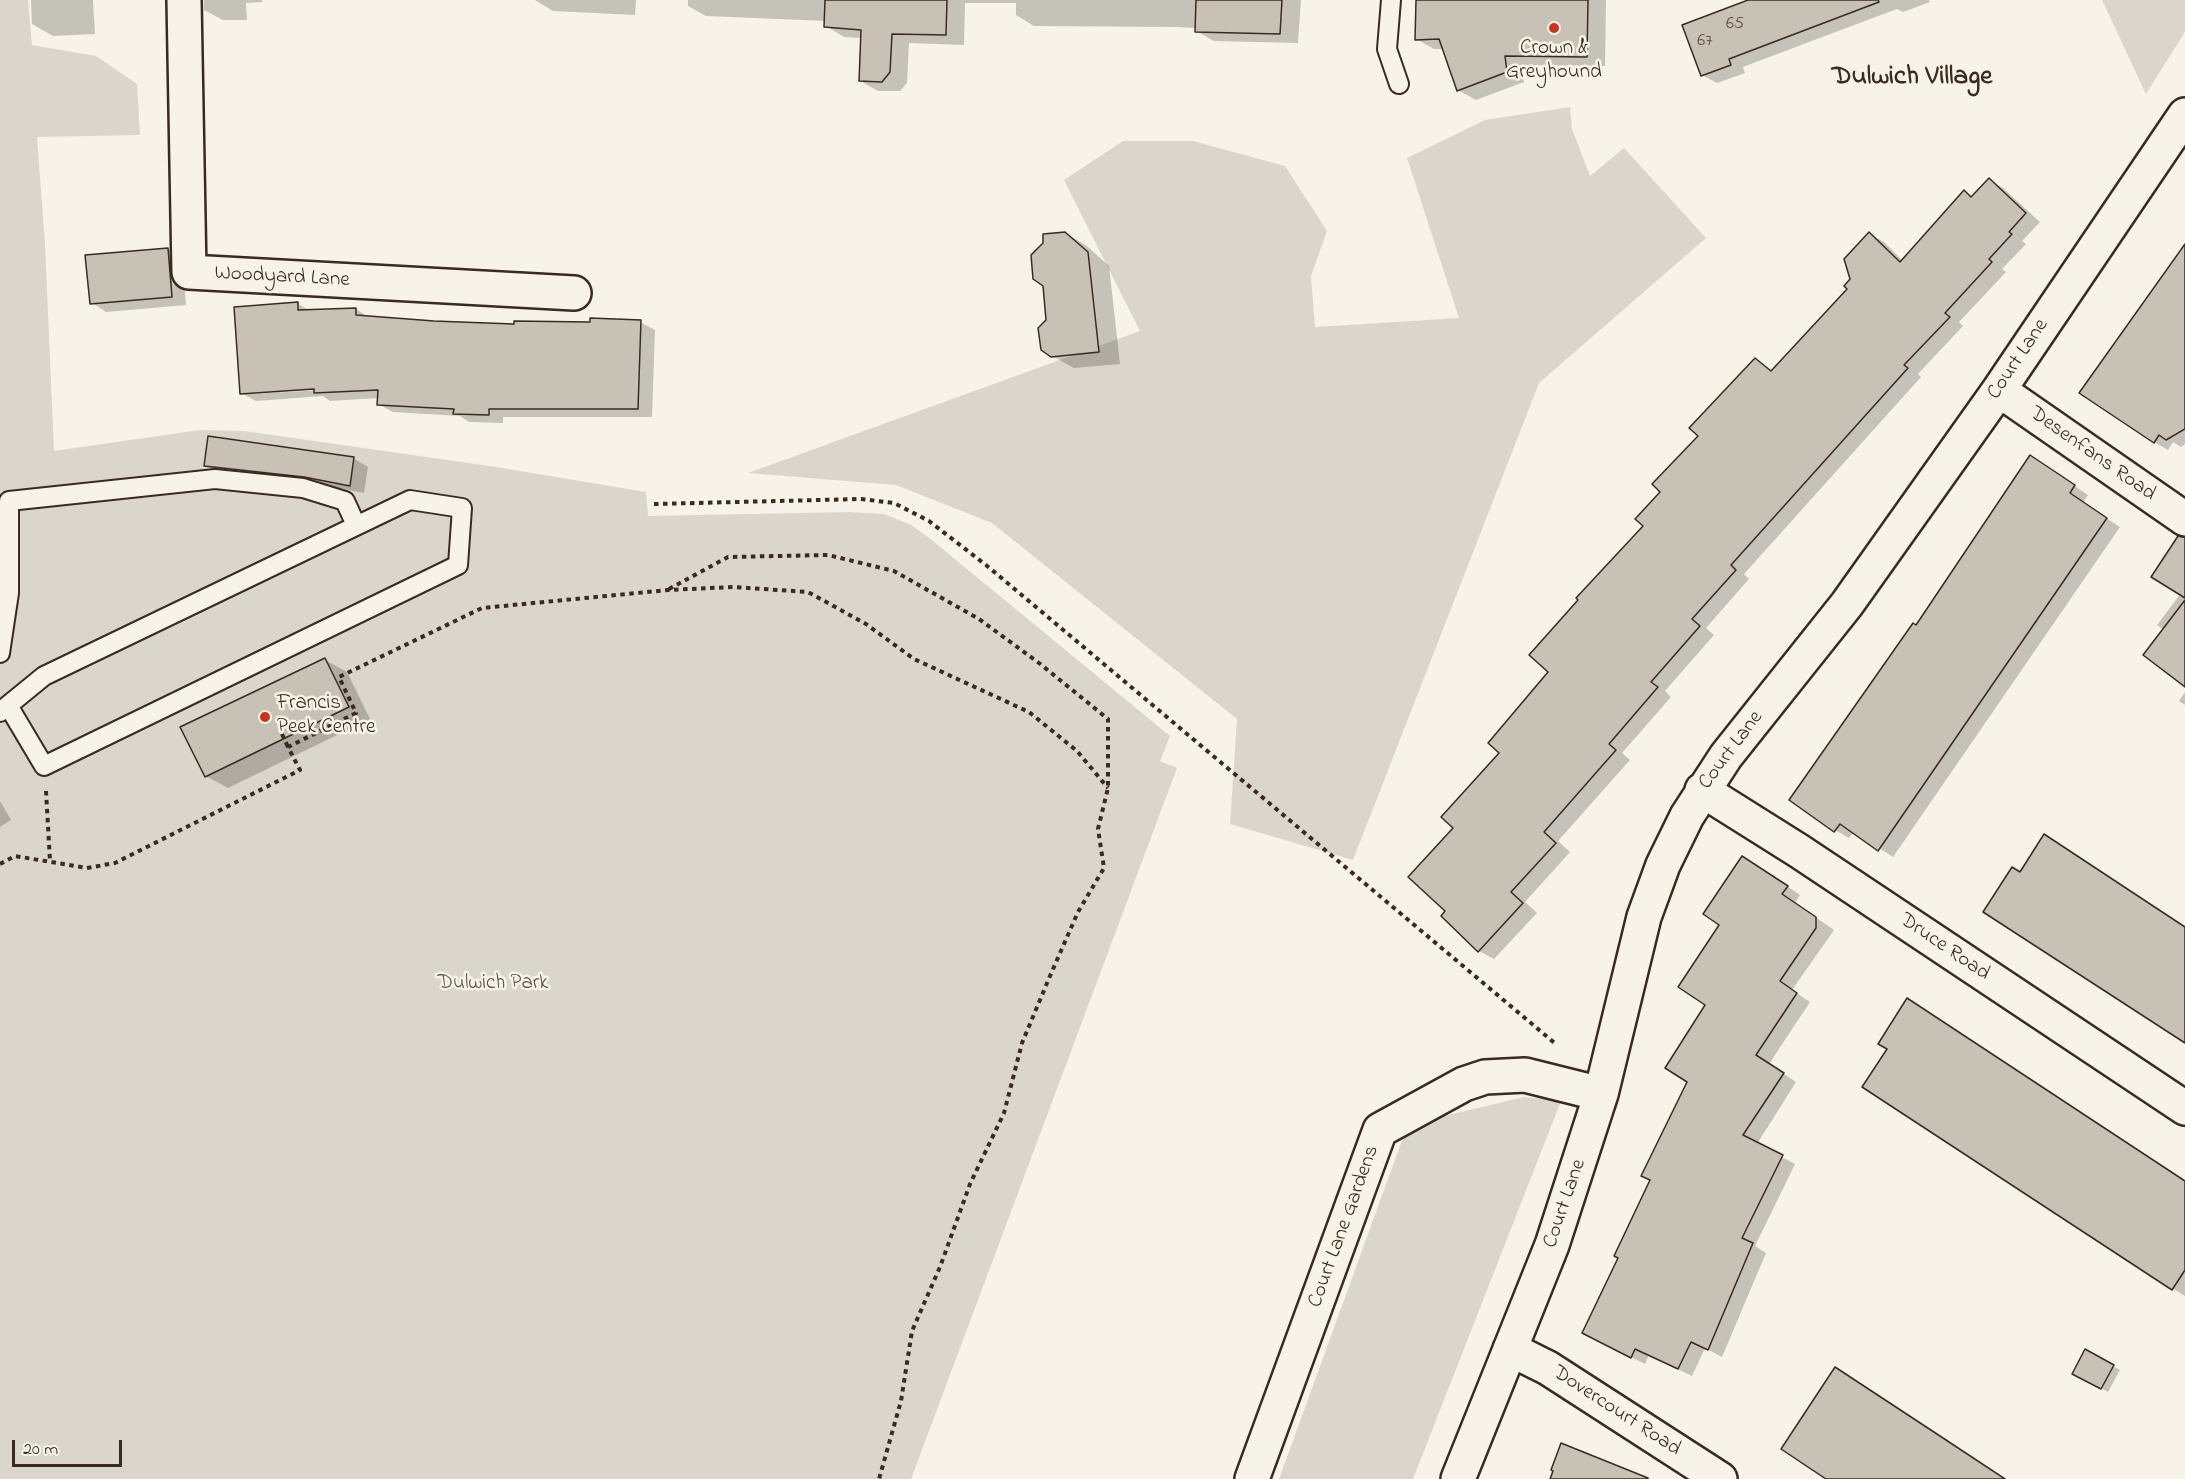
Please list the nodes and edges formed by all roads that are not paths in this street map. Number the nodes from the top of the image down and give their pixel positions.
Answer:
1 (184, 0) edge
2 (1391, 0) edge
3 (1399, 84) dead end
4 (2185, 115) edge
5 (574, 293) dead end
6 (1999, 390) junction
7 (2185, 519) edge
8 (356, 525) junction
9 (0, 653) edge
10 (5, 709) edge
11 (1702, 790) junction
12 (1601, 1094) junction
13 (2185, 1108) edge
14 (1510, 1349) junction
15 (1252, 1479) edge
16 (1458, 1479) edge
17 (1720, 1479) edge

1 - 5 street, Woodyard Lane
2 - 3 lane
4 - 6 street, Court Lane
6 - 7 street, Desenfans Road
6 - 11 street, Court Lane
8 - 9 lane
8 - 10 lane
8 - 10 lane
11 - 12 street, Court Lane
11 - 13 street, Druce Road
12 - 14 street, Court Lane
12 - 15 street, Court Lane Gardens
14 - 16 street, Court Lane
14 - 17 street, Dovercourt Road

